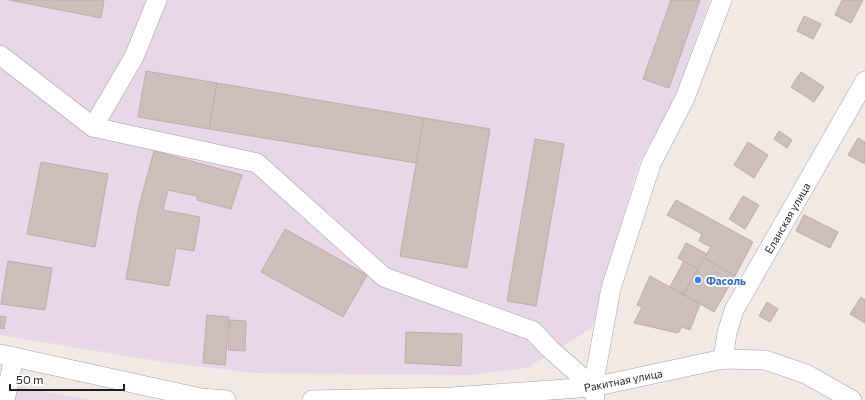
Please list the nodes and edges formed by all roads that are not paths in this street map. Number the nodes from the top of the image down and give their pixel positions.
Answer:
1 (157, 0) edge
2 (722, 0) edge
3 (0, 55) edge
4 (865, 81) edge
5 (93, 127) junction
6 (7, 355) edge
7 (723, 359) junction
8 (594, 394) edge
9 (5, 400) edge
10 (226, 400) edge
11 (312, 400) edge
12 (852, 400) edge

1 - 5 street
2 - 8 street
3 - 5 street
4 - 7 street, Еланская улица
5 - 8 street
6 - 9 street
6 - 10 street
7 - 8 street, Ракитная улица
7 - 12 street, Ракитная улица
8 - 11 street, Ракитная улица

